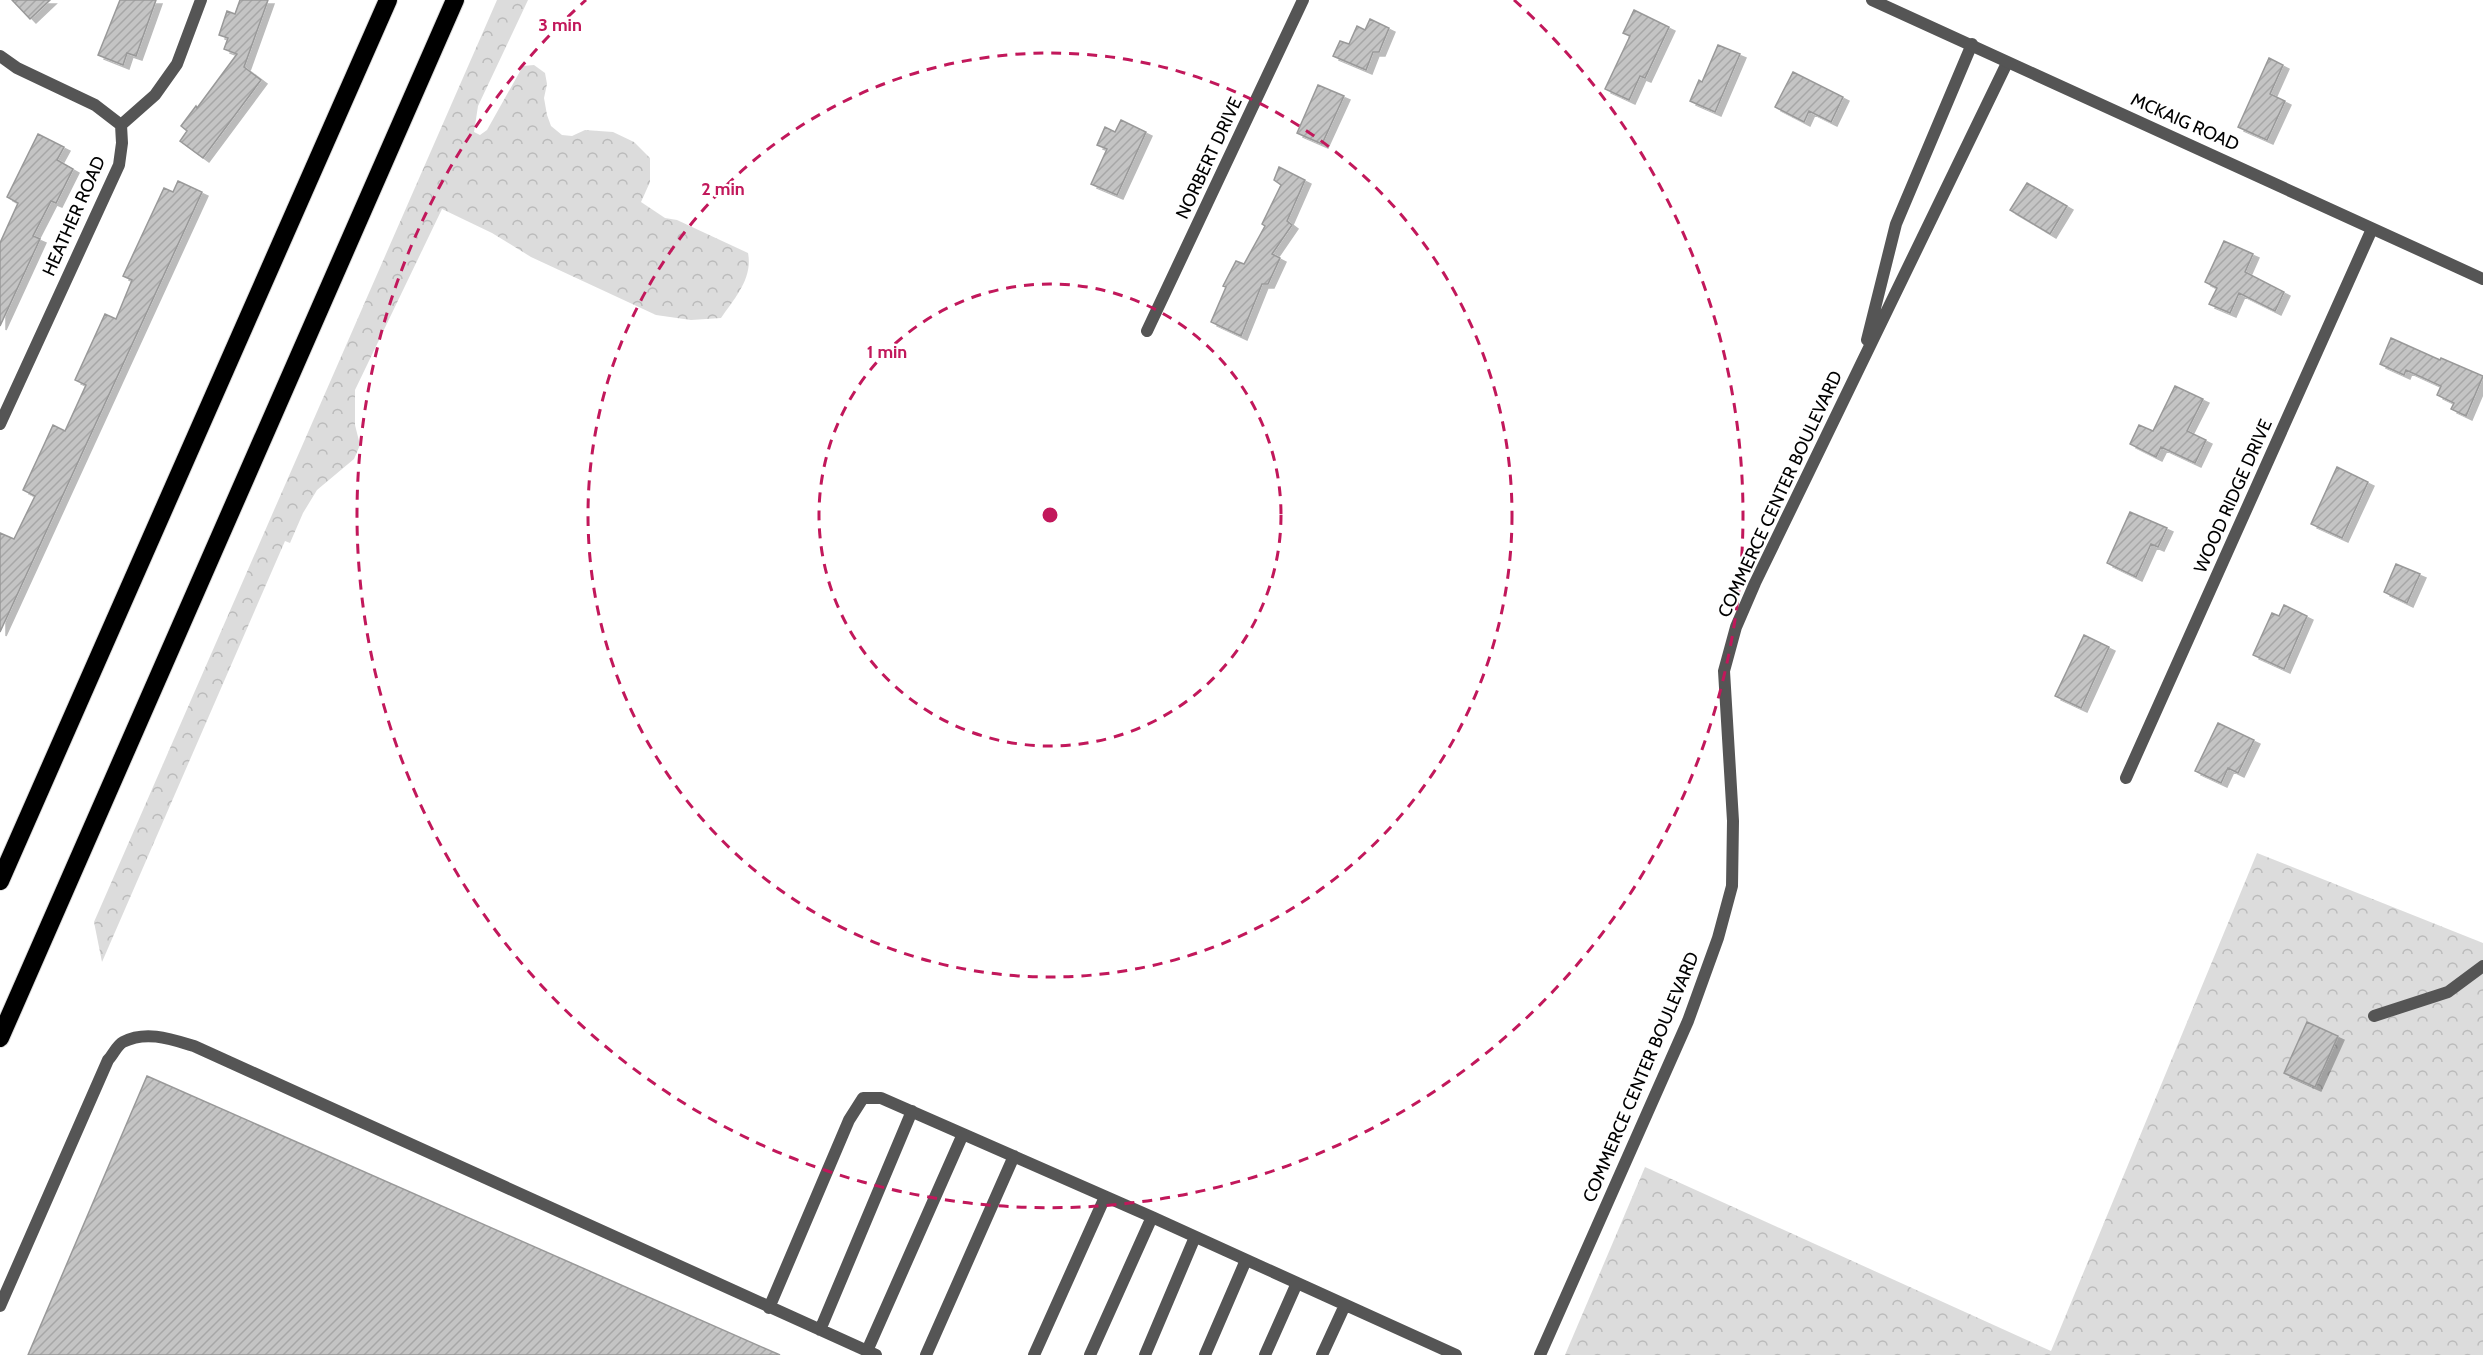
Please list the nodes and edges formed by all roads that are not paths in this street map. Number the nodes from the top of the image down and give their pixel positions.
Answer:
1 (201, 0) edge
2 (388, 0) edge
3 (455, 0) edge
4 (1303, 0) edge
5 (1872, 0) edge
6 (1972, 44) junction
7 (0, 56) edge
8 (2007, 63) junction
9 (121, 125) junction
10 (2372, 229) junction
11 (2483, 279) edge
12 (1147, 331) dead end
13 (1861, 364) junction
14 (0, 424) edge
15 (2126, 778) dead end
16 (0, 881) edge
17 (2483, 966) edge
18 (2374, 1017) dead end
19 (0, 1038) edge
20 (912, 1111) junction
21 (963, 1134) junction
22 (1014, 1156) junction
23 (1105, 1197) junction
24 (1152, 1217) junction
25 (1195, 1237) junction
26 (1246, 1260) junction
27 (1297, 1283) junction
28 (1345, 1305) junction
29 (0, 1306) edge
30 (769, 1308) junction
31 (820, 1330) junction
32 (871, 1353) edge
33 (926, 1355) edge
34 (1034, 1355) edge
35 (1090, 1355) edge
36 (1145, 1355) edge
37 (1205, 1355) edge
38 (1265, 1355) edge
39 (1322, 1355) edge
40 (1456, 1355) edge
41 (1540, 1355) edge

1 - 9 street
2 - 16 highway
3 - 19 highway
4 - 12 street, NORBERT DRIVE
5 - 6 street, MCKAIG ROAD
6 - 8 street, MCKAIG ROAD
6 - 13 street, COMMERCE CENTER BOULEVARD
7 - 9 street
8 - 10 street, MCKAIG ROAD
8 - 13 street, COMMERCE CENTER BOULEVARD
9 - 14 street, HEATHER ROAD
10 - 11 street, MCKAIG ROAD
10 - 15 street, WOOD RIDGE DRIVE
13 - 41 street, COMMERCE CENTER BOULEVARD
17 - 18 street
20 - 21 street
20 - 30 street
20 - 31 street
21 - 22 street
21 - 32 street
22 - 23 street
22 - 33 street
23 - 24 street
23 - 34 street
24 - 25 street
24 - 35 street
25 - 26 street
25 - 36 street
26 - 27 street
26 - 37 street
27 - 28 street
27 - 38 street
28 - 39 street
28 - 40 street
29 - 30 street
30 - 31 street
31 - 32 street

